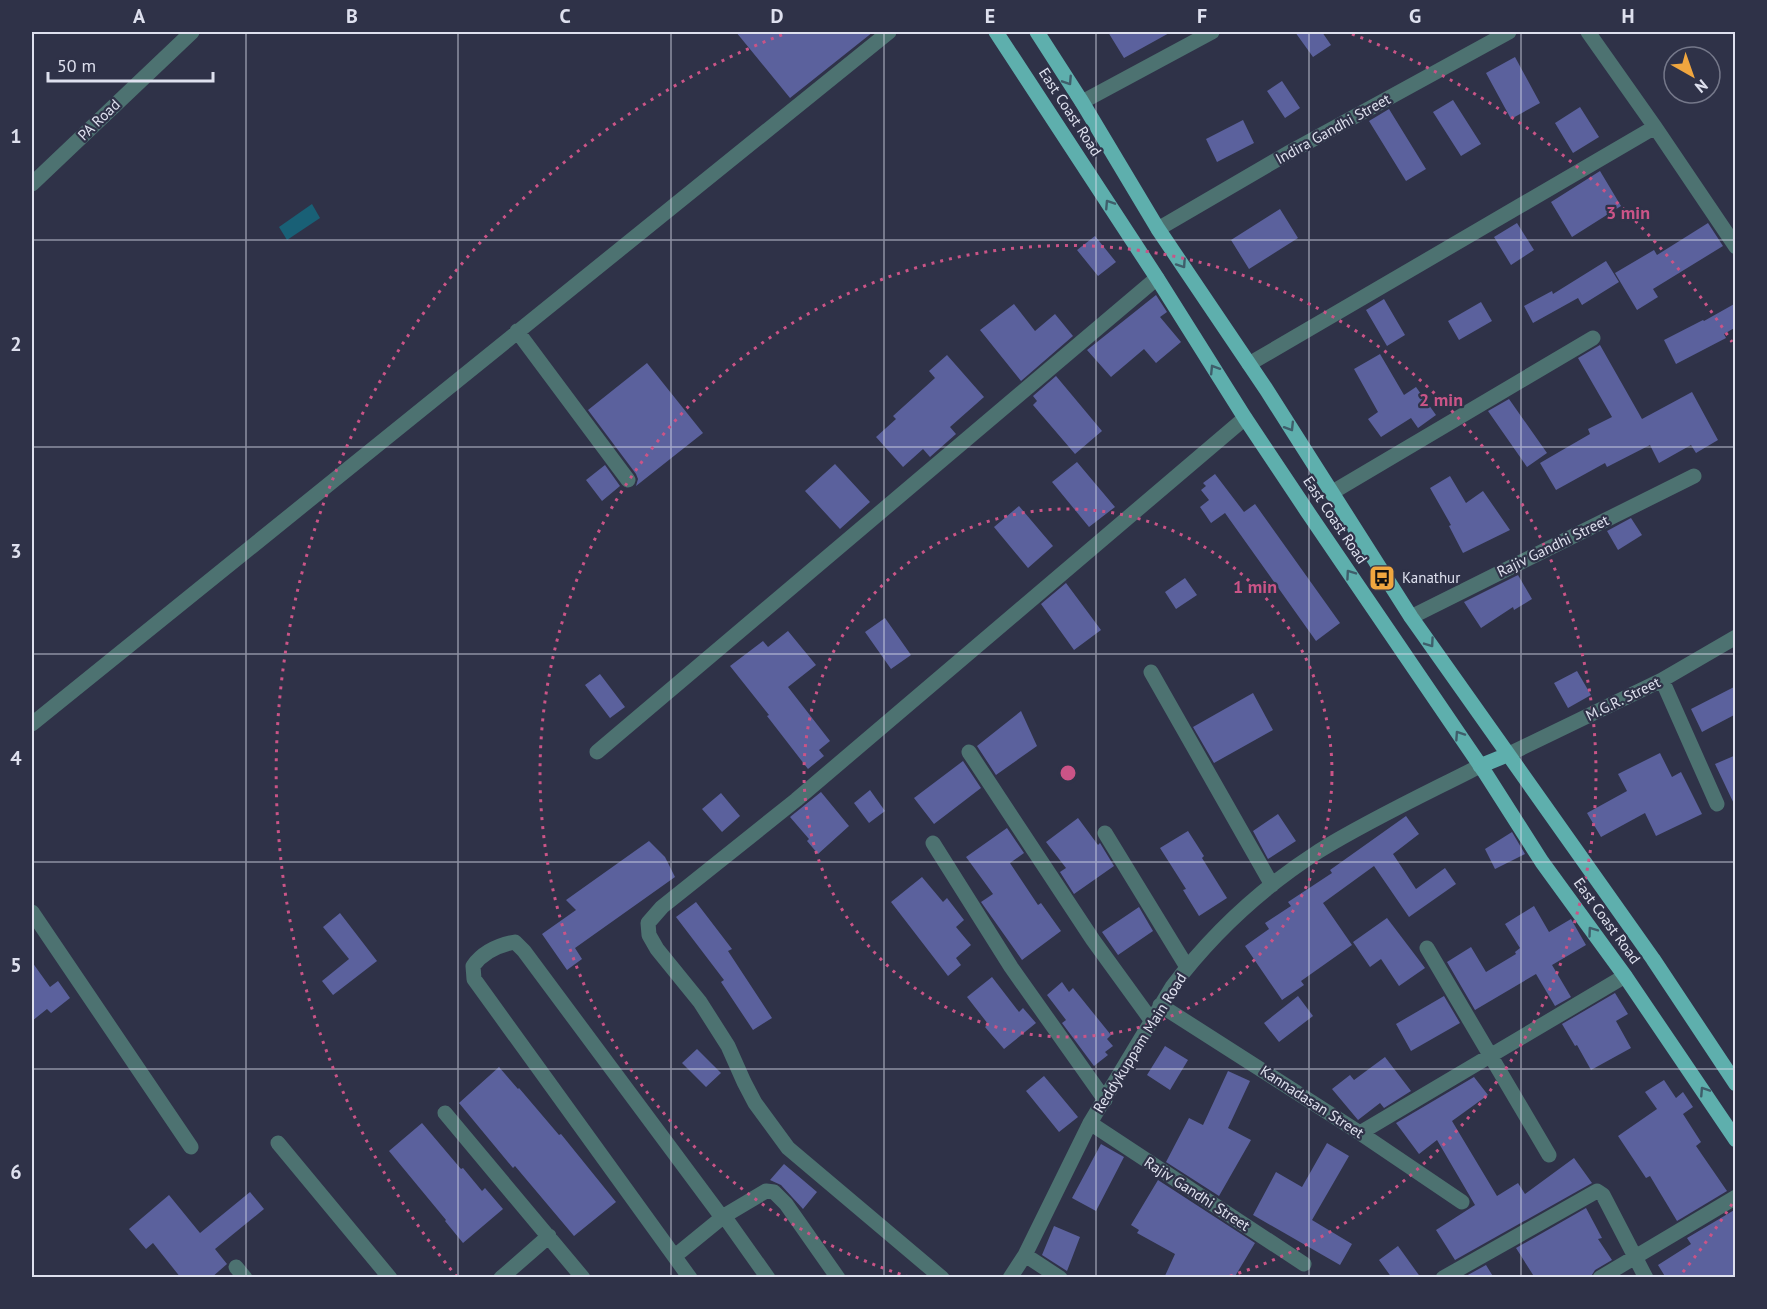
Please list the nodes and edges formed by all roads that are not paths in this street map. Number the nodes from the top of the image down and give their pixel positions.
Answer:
1 (192, 32) edge
2 (889, 32) edge
3 (996, 32) edge
4 (1037, 32) edge
5 (1212, 32) edge
6 (1509, 32) edge
7 (1587, 32) edge
8 (1082, 102) junction
9 (1655, 127) junction
10 (32, 184) edge
11 (1158, 229) junction
12 (1736, 247) edge
13 (1157, 278) junction
14 (517, 332) junction
15 (1593, 338) dead end
16 (1249, 364) junction
17 (1245, 418) junction
18 (1694, 476) dead end
19 (628, 480) dead end
20 (1331, 493) junction
21 (1411, 616) junction
22 (1736, 637) edge
23 (1151, 672) dead end
24 (1662, 680) junction
25 (32, 724) edge
26 (597, 752) dead end
27 (969, 752) dead end
28 (1507, 754) junction
29 (1480, 766) junction
30 (1717, 804) dead end
31 (1105, 833) dead end
32 (933, 843) dead end
33 (1272, 885) junction
34 (32, 912) edge
35 (1427, 948) dead end
36 (1187, 968) junction
37 (1625, 976) junction
38 (1160, 1005) junction
39 (1151, 1020) junction
40 (1490, 1056) junction
41 (1736, 1084) edge
42 (1105, 1100) junction
43 (445, 1113) dead end
44 (1090, 1123) junction
45 (1360, 1133) junction
46 (1736, 1140) edge
47 (278, 1143) dead end
48 (191, 1147) dead end
49 (1549, 1155) dead end
50 (1736, 1197) edge
51 (1462, 1202) dead end
52 (724, 1216) junction
53 (549, 1236) junction
54 (1025, 1255) junction
55 (675, 1256) junction
56 (1636, 1258) junction
57 (1304, 1264) dead end
58 (390, 1278) edge
59 (501, 1278) edge
60 (583, 1278) edge
61 (690, 1278) edge
62 (768, 1278) edge
63 (838, 1278) edge
64 (942, 1278) edge
65 (1010, 1278) edge
66 (1060, 1278) edge
67 (1443, 1278) edge
68 (1600, 1278) edge
69 (1646, 1278) edge

1 - 10 street, PA Road
2 - 14 street
13 -> 3 main road, East Coast Road
4 -> 8 main road, East Coast Road
5 - 8 street
6 - 11 street, Indira Gandhi Street
7 - 9 street
8 - 11 main road, East Coast Road
9 - 12 street
9 - 16 street
11 -> 16 main road, East Coast Road
17 -> 13 main road, East Coast Road
13 - 26 street
14 - 19 street
14 - 25 street
15 - 20 street
16 -> 20 main road, East Coast Road
29 -> 17 main road, East Coast Road
17 - 64 street
18 - 21 street, Rajiv Gandhi Street
20 - 21 main road, East Coast Road
21 -> 28 main road, East Coast Road
22 - 24 street, M.G.R. Street
23 - 33 street
24 - 28 street, M.G.R. Street
24 - 30 street
27 - 39 street
28 - 29 main road
28 - 41 main road, East Coast Road
29 - 33 street, Reddykuppam Main Road
37 -> 29 main road, East Coast Road
31 - 36 street
32 - 42 street
33 - 36 street, Reddykuppam Main Road
34 - 48 street
35 - 40 street
36 - 38 street, Reddykuppam Main Road
37 - 40 street
46 -> 37 main road, East Coast Road
38 - 39 street, Reddykuppam Main Road
38 - 45 street, Kannadasan Street
39 - 42 street, Reddykuppam Main Road
40 - 45 street
40 - 49 street
42 - 44 street, Reddykuppam Main Road
43 - 53 street
44 - 54 street, Reddykuppam Main Road
44 - 57 street, Rajiv Gandhi Street
45 - 51 street, Kannadasan Street
47 - 58 street
50 - 56 street
52 - 55 street
52 - 55 street
52 - 62 street
52 - 63 street
53 - 59 street
53 - 60 street
54 - 65 street, Reddykuppam Main Road
54 - 66 street
55 - 61 street
56 - 67 street
56 - 68 street
56 - 69 street

